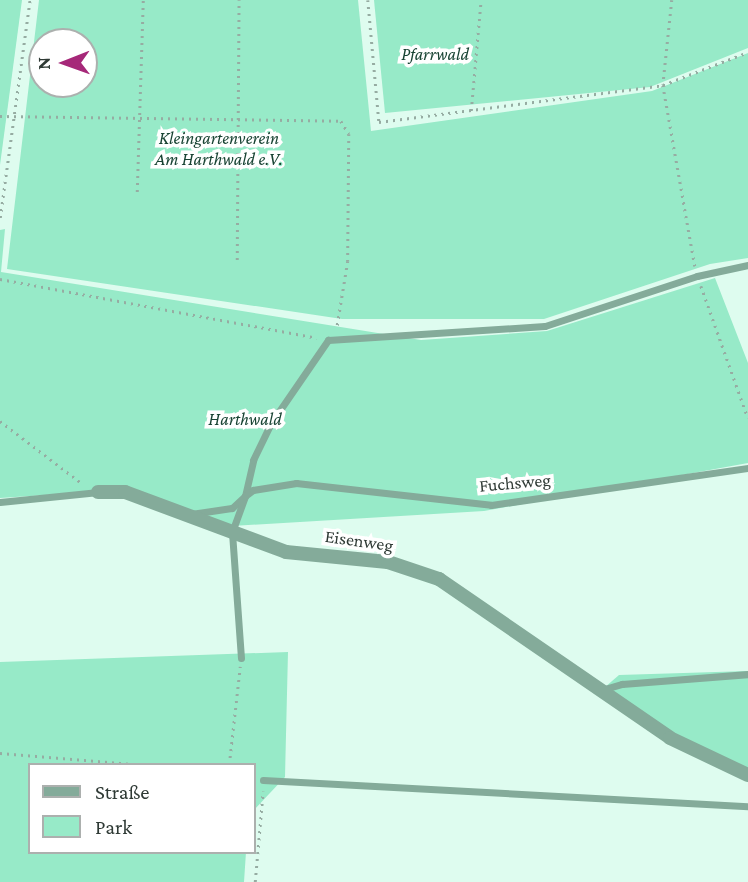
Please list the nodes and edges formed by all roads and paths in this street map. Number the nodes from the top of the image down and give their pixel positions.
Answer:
1 (30, 0) edge
2 (142, 0) edge
3 (239, 0) edge
4 (368, 0) edge
5 (481, 0) edge
6 (672, 0) edge
7 (748, 52) edge
8 (663, 85) junction
9 (471, 111) junction
10 (0, 116) edge
11 (14, 117) junction
12 (139, 118) junction
13 (238, 119) junction
14 (137, 192) dead end
15 (0, 218) edge
16 (237, 260) dead end
17 (748, 265) edge
18 (697, 276) junction
19 (0, 279) edge
20 (331, 339) junction
21 (748, 418) edge
22 (0, 421) edge
23 (748, 468) edge
24 (98, 492) junction
25 (245, 496) junction
26 (0, 502) edge
27 (190, 514) junction
28 (232, 532) junction
29 (241, 658) joint
30 (748, 674) edge
31 (600, 690) junction
32 (0, 753) edge
33 (121, 763) edge
34 (229, 763) edge
35 (748, 775) edge
36 (263, 780) joint
37 (748, 806) edge
38 (255, 882) edge

1 - 11 path
2 - 12 path
3 - 13 path
4 - 9 path
5 - 9 path
6 - 8 path
7 - 8 path
8 - 9 path
8 - 18 path
10 - 11 path
11 - 12 path
11 - 15 path
12 - 13 path
12 - 14 path
13 - 16 path
13 - 20 path
17 - 18 lane
18 - 20 lane
18 - 21 path
19 - 20 path
20 - 25 lane
22 - 24 path
23 - 25 lane, Fuchsweg
24 - 26 lane, Eisenweg
24 - 27 street, Eisenweg
25 - 27 lane, Fuchsweg
25 - 28 lane
27 - 28 street, Eisenweg
28 - 29 lane
28 - 31 street, Eisenweg
29 - 34 path
30 - 31 lane
31 - 35 street, Eisenweg
32 - 33 path
36 - 37 lane
36 - 38 path

